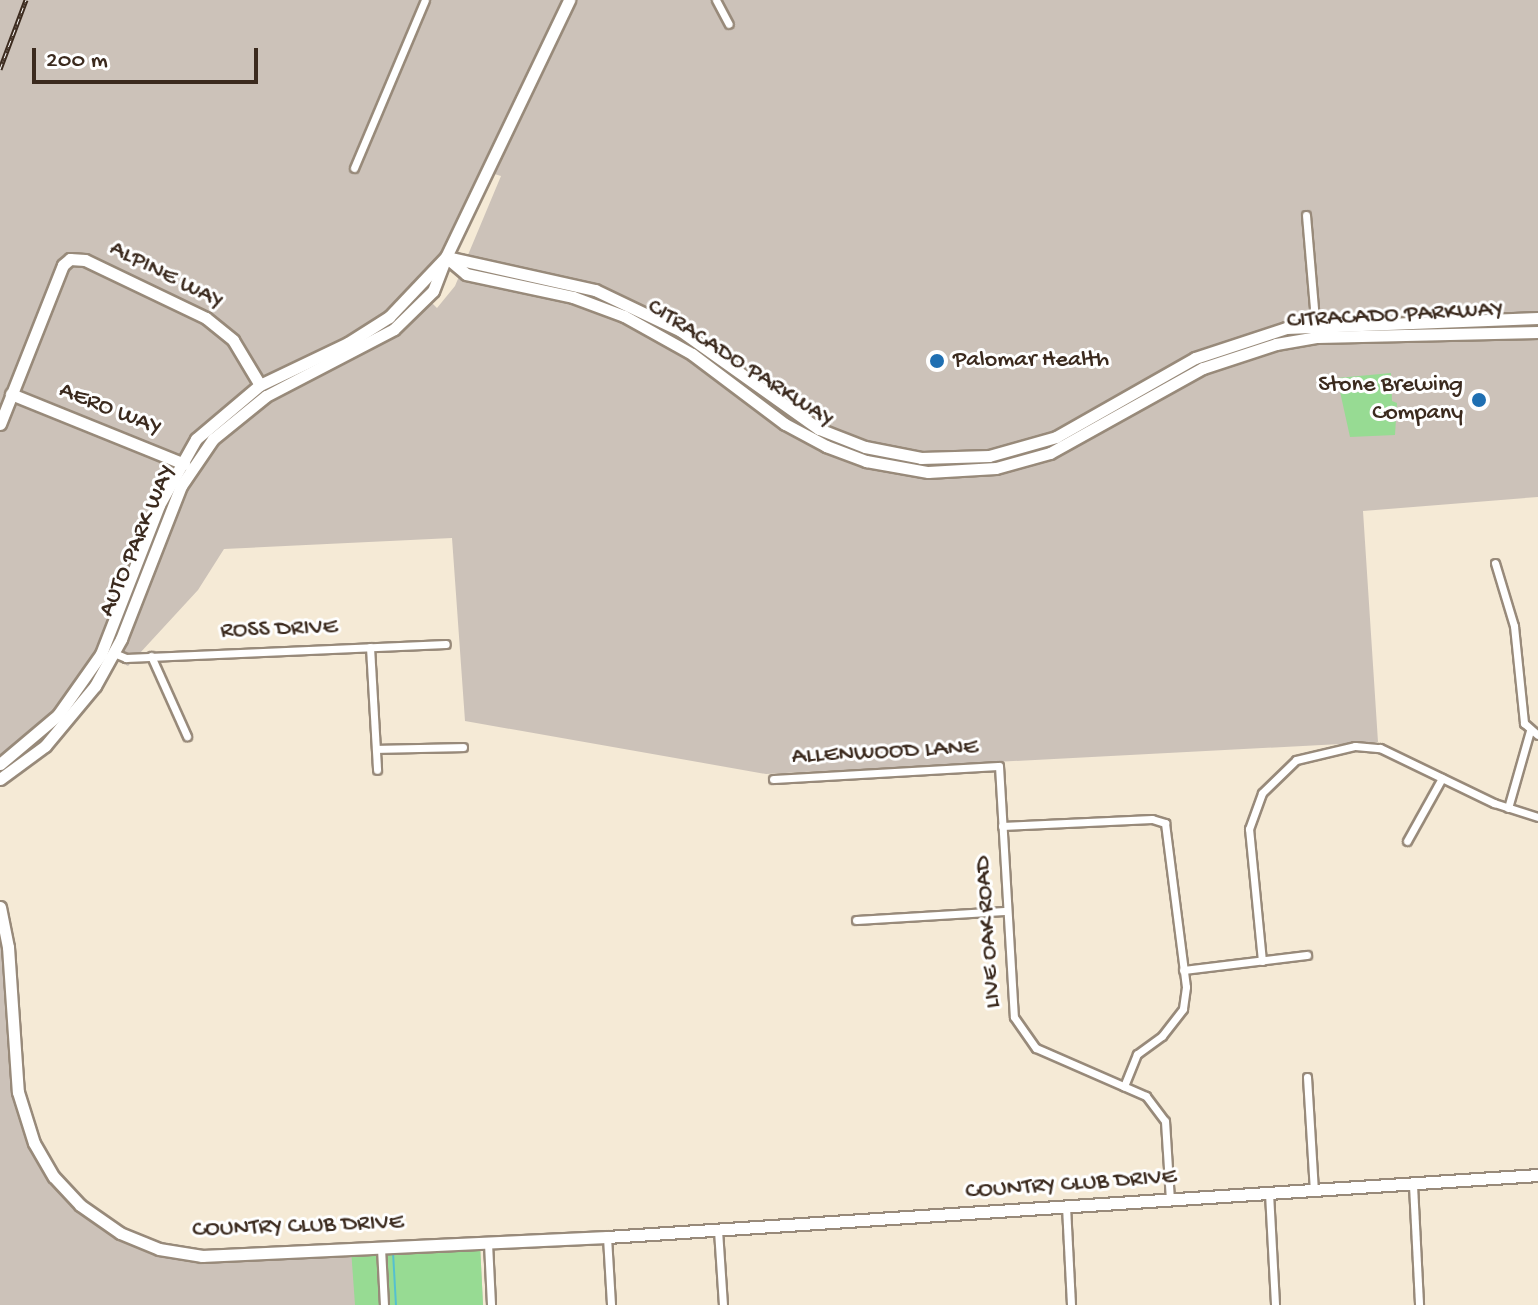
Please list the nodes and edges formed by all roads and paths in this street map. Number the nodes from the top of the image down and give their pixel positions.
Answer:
1 (425, 0) edge
2 (569, 0) edge
3 (716, 0) edge
4 (729, 24) dead end
5 (354, 168) dead end
6 (1306, 215) dead end
7 (446, 257) junction
8 (1538, 318) edge
9 (1316, 323) junction
10 (1538, 332) edge
11 (1317, 337) junction
12 (260, 385) junction
13 (11, 394) junction
14 (0, 424) edge
15 (180, 462) junction
16 (192, 469) junction
17 (1495, 563) dead end
18 (446, 644) dead end
19 (370, 647) junction
20 (114, 653) junction
21 (151, 656) junction
22 (1534, 733) edge
23 (187, 736) dead end
24 (463, 747) dead end
25 (376, 749) junction
26 (0, 764) edge
27 (999, 766) joint
28 (377, 770) dead end
29 (1442, 778) junction
30 (0, 779) edge
31 (773, 779) dead end
32 (1508, 808) junction
33 (1538, 817) edge
34 (1002, 826) junction
35 (1407, 841) dead end
36 (0, 907) edge
37 (1005, 911) junction
38 (856, 920) dead end
39 (1307, 955) dead end
40 (1262, 961) junction
41 (1183, 970) junction
42 (1307, 1077) dead end
43 (1124, 1087) junction
44 (1538, 1175) edge
45 (1413, 1185) junction
46 (1314, 1191) junction
47 (1269, 1193) junction
48 (1170, 1200) junction
49 (1066, 1206) junction
50 (718, 1230) junction
51 (607, 1237) junction
52 (488, 1243) junction
53 (381, 1248) junction
54 (384, 1305) edge
55 (491, 1305) edge
56 (611, 1305) edge
57 (723, 1305) edge
58 (1071, 1305) edge
59 (1275, 1305) edge
60 (1419, 1305) edge

1 - 5 street
2 - 7 main road, AUTO PARK WAY
3 - 4 street
6 - 9 street
7 - 9 main road, CITRACADO PARKWAY
7 - 11 main road, CITRACADO PARKWAY
7 - 12 main road, AUTO PARK WAY
7 - 16 main road, AUTO PARK WAY
8 - 9 main road, CITRACADO PARKWAY
9 - 11 street
10 - 11 main road, CITRACADO PARKWAY
12 - 13 main road, ALPINE WAY
12 - 15 main road, AUTO PARK WAY
13 - 14 main road
13 - 15 main road, AERO WAY
15 - 16 main road, AERO WAY
15 - 26 main road, AUTO PARK WAY
16 - 20 main road, AUTO PARK WAY
17 - 22 street
18 - 19 street, ROSS DRIVE
19 - 21 street, ROSS DRIVE
19 - 25 street
20 - 21 street, ROSS DRIVE
20 - 30 main road, AUTO PARK WAY
21 - 23 street
22 - 32 street
24 - 25 street
25 - 28 street
27 - 31 street, ALLENWOOD LANE
27 - 34 street, LIVE OAK ROAD
29 - 32 street
29 - 35 street
29 - 40 street
32 - 33 street
34 - 37 street, LIVE OAK ROAD
34 - 41 street
36 - 53 main road, COUNTRY CLUB DRIVE
37 - 38 street
37 - 43 street, LIVE OAK ROAD
39 - 40 street
40 - 41 street
41 - 43 street
42 - 46 street
43 - 48 street, LIVE OAK ROAD
44 - 45 main road, COUNTRY CLUB DRIVE
45 - 46 main road, COUNTRY CLUB DRIVE
45 - 60 street
46 - 47 main road, COUNTRY CLUB DRIVE
47 - 48 main road, COUNTRY CLUB DRIVE
47 - 59 street
48 - 49 main road, COUNTRY CLUB DRIVE
49 - 50 main road, COUNTRY CLUB DRIVE
49 - 58 street
50 - 51 main road, COUNTRY CLUB DRIVE
50 - 57 street
51 - 52 main road, COUNTRY CLUB DRIVE
51 - 56 street
52 - 53 main road, COUNTRY CLUB DRIVE
52 - 55 street
53 - 54 street

